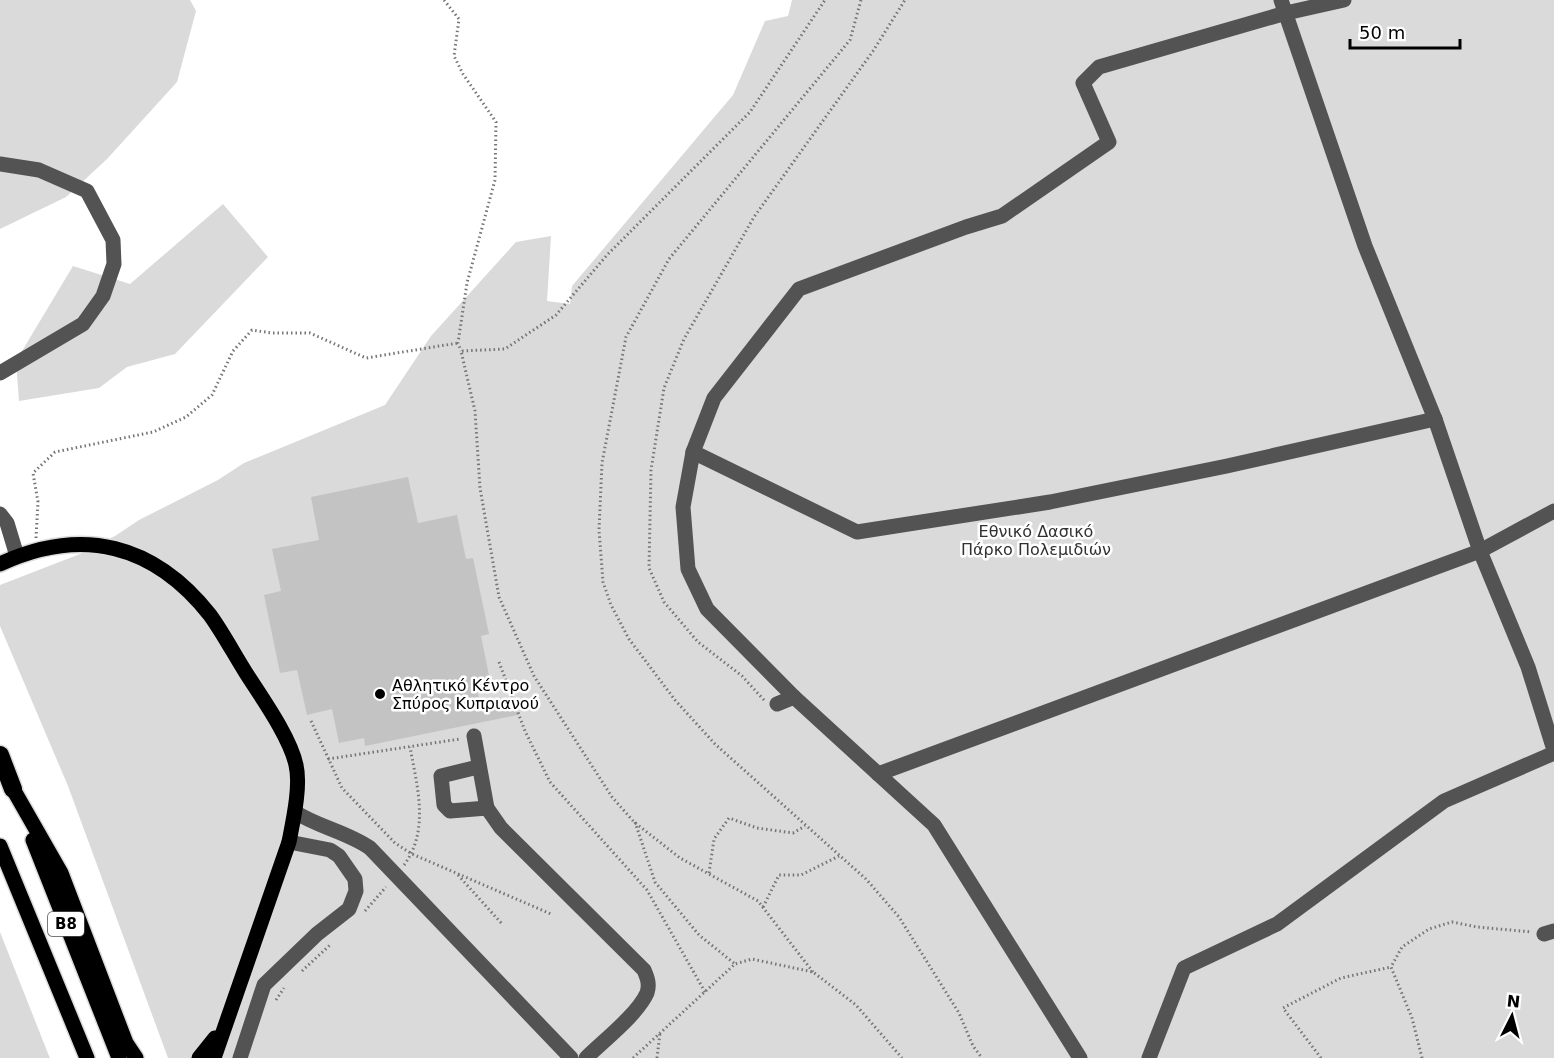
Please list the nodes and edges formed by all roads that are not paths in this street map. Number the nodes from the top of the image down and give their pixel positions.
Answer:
1 (1344, 0) edge
2 (1284, 7) edge
3 (0, 164) edge
4 (0, 374) edge
5 (1435, 418) junction
6 (693, 452) junction
7 (1554, 511) edge
8 (0, 514) edge
9 (1480, 551) junction
10 (17, 556) junction
11 (0, 564) edge
12 (794, 697) junction
13 (777, 704) dead end
14 (474, 736) road end
15 (1554, 752) edge
16 (0, 754) edge
17 (478, 767) junction
18 (878, 774) junction
19 (13, 789) junction
20 (487, 808) junction
21 (295, 812) junction
22 (289, 842) junction
23 (2, 850) edge
24 (225, 1023) junction
25 (74, 1058) edge
26 (87, 1058) edge
27 (119, 1058) edge
28 (136, 1058) edge
29 (199, 1058) edge
30 (214, 1058) edge
31 (240, 1058) edge
32 (571, 1058) edge
33 (586, 1058) edge
34 (1080, 1058) edge
35 (1149, 1058) edge

1 - 2 street
2 - 5 street
2 - 6 street
3 - 4 street
5 - 6 street
5 - 9 street
6 - 12 street
7 - 9 street
8 - 10 street
9 - 15 street
9 - 18 street
10 - 11 main road
10 - 21 main road
12 - 13 street
12 - 18 street
14 - 17 street
15 - 35 street
16 - 19 highway, B8
17 - 20 street
17 - 20 street
18 - 34 street
19 - 27 main road, B8
19 - 28 main road
20 - 33 street
21 - 22 main road
21 - 32 street
22 - 24 main road
22 - 31 street
23 - 25 main road
23 - 26 main road, B8
24 - 29 main road
24 - 30 main road

